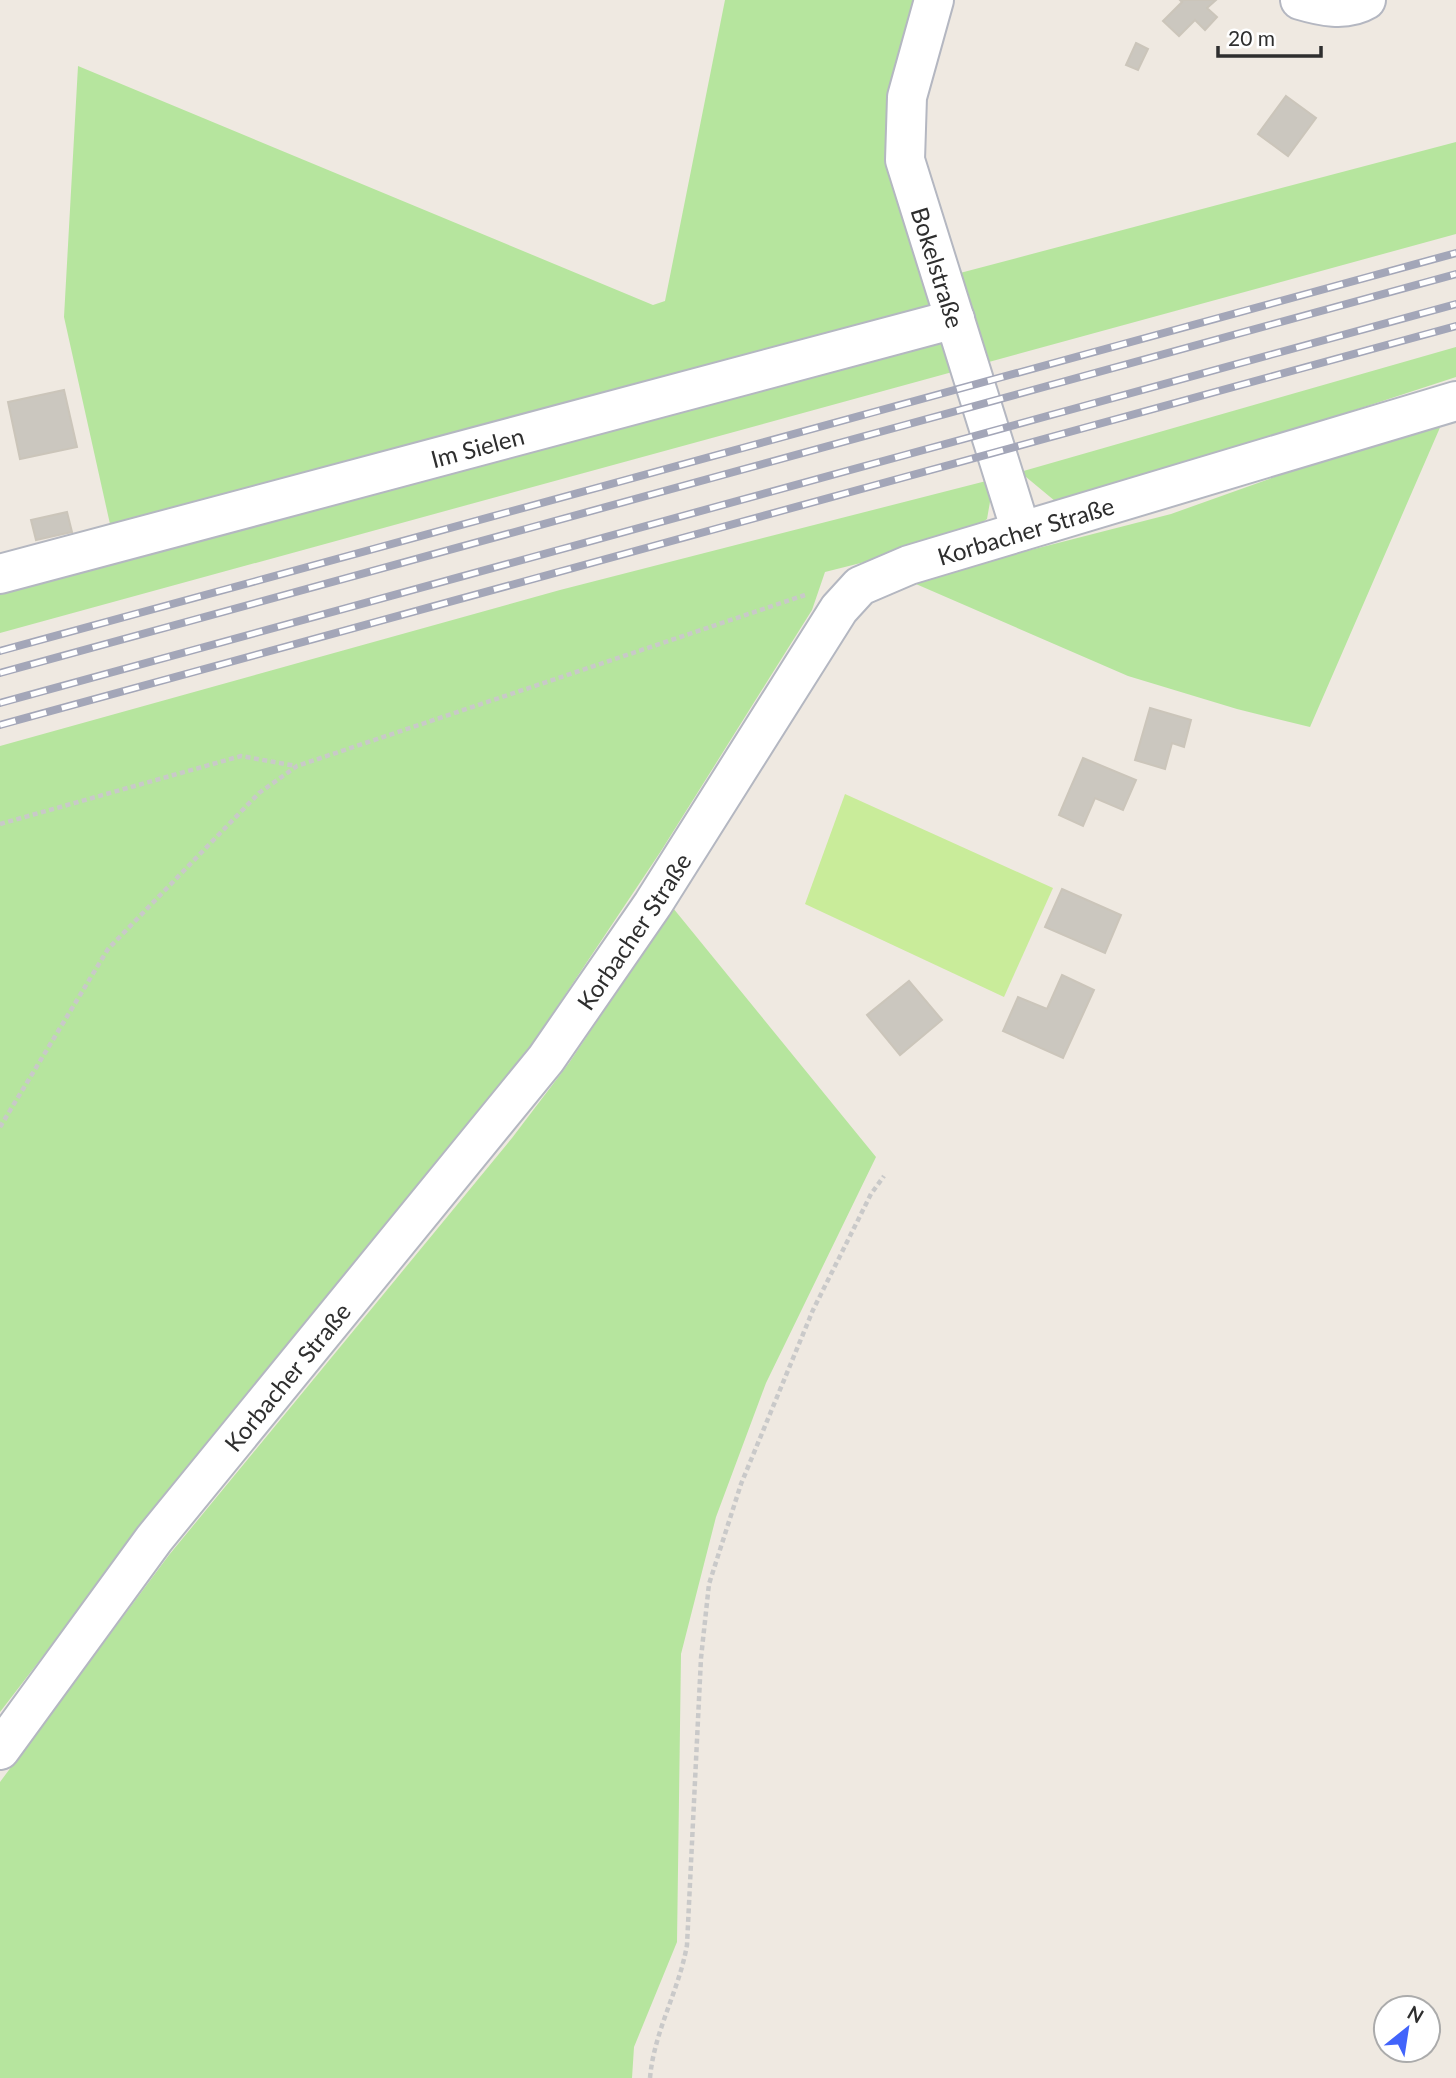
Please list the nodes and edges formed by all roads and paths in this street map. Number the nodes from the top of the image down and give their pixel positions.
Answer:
1 (934, 0) edge
2 (1300, 0) edge
3 (1366, 0) edge
4 (955, 319) junction
5 (1456, 401) edge
6 (1021, 531) junction
7 (0, 574) edge
8 (860, 586) junction
9 (297, 766) junction
10 (0, 824) edge
11 (0, 1127) edge
12 (884, 1176) dead end
13 (0, 1750) edge
14 (650, 2078) edge

1 - 4 street, Bokelstraße
2 - 3 street
4 - 6 street, Bokelstraße
4 - 7 street, Im Sielen
5 - 6 street, Korbacher Straße
6 - 8 street, Korbacher Straße
8 - 9 path
8 - 13 street, Korbacher Straße
9 - 10 path
9 - 11 path
12 - 14 path

